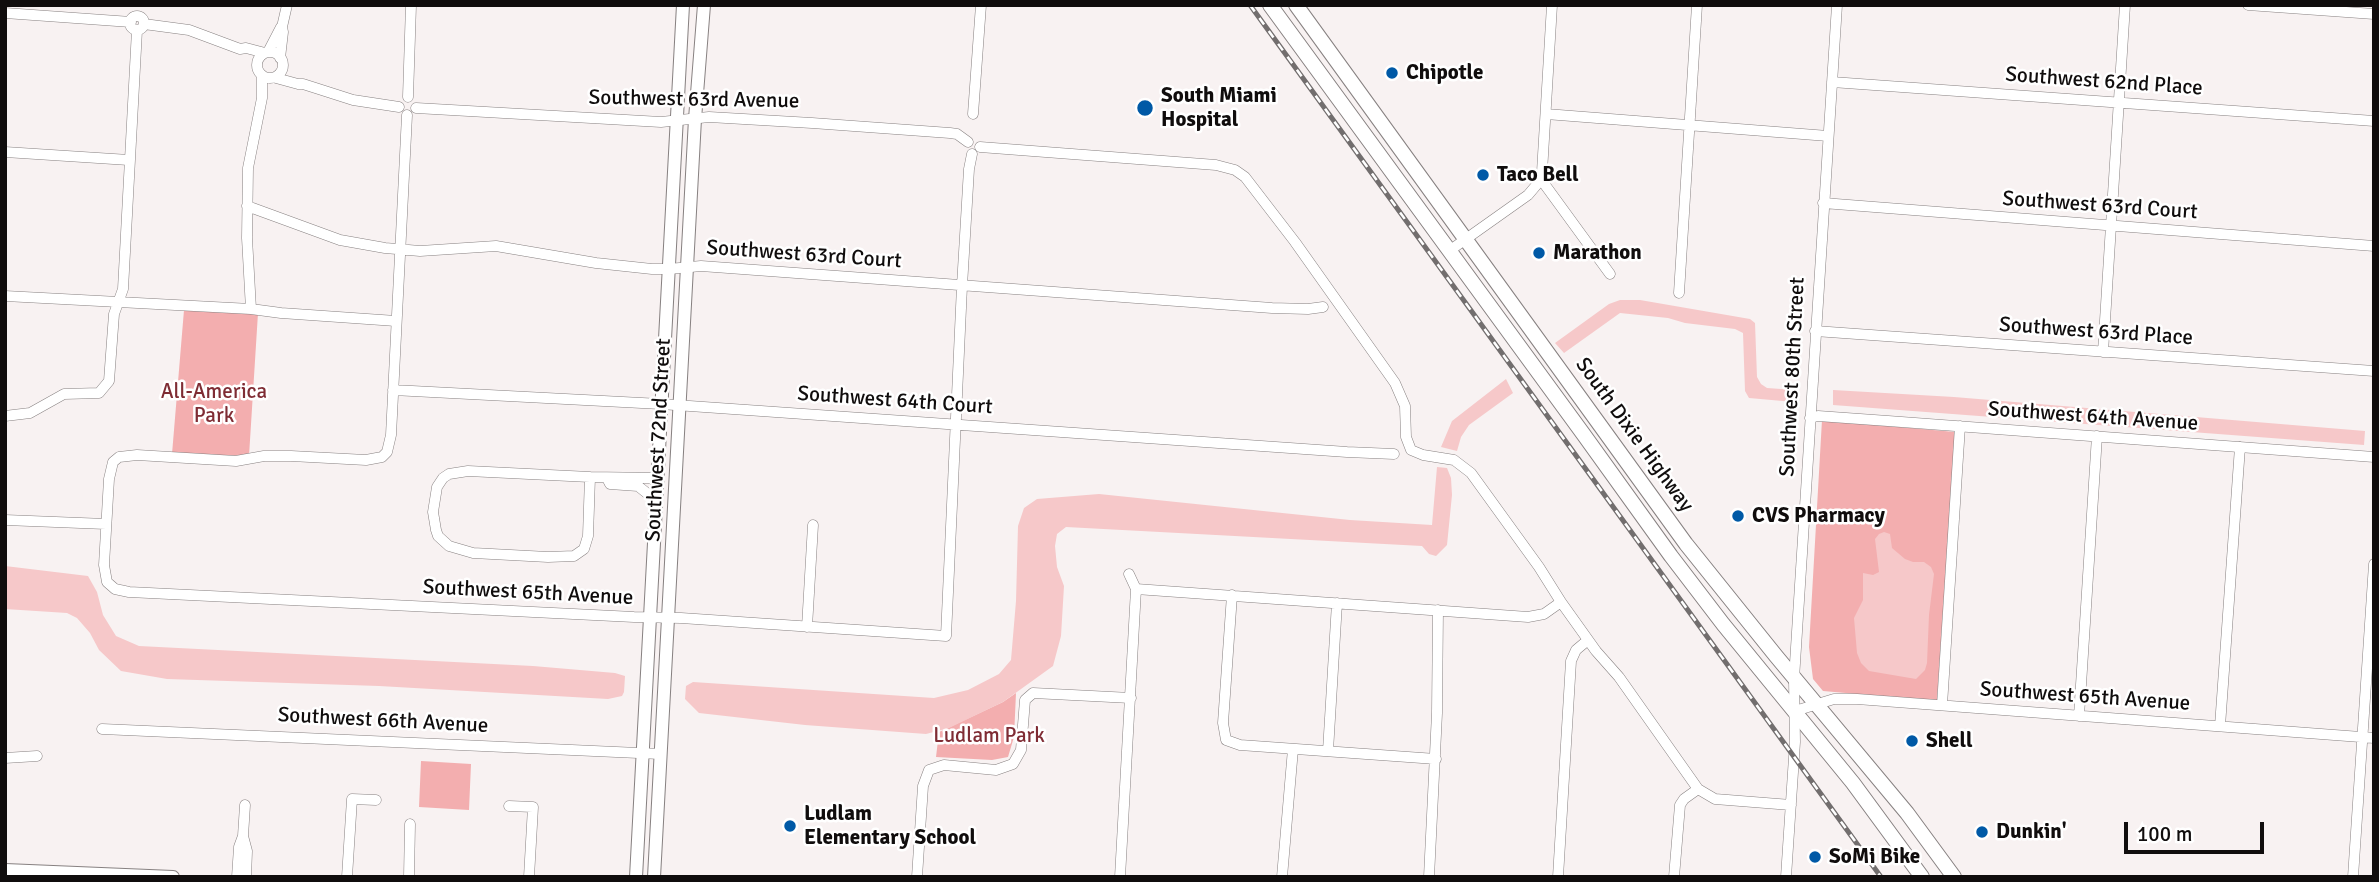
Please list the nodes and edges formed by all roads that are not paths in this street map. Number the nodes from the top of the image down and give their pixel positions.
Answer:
1 (287, 5) edge
2 (411, 5) edge
3 (683, 5) edge
4 (704, 5) edge
5 (981, 5) edge
6 (1270, 5) edge
7 (1296, 5) edge
8 (1552, 5) edge
9 (1697, 5) edge
10 (1836, 5) edge
11 (2125, 5) edge
12 (2248, 5) edge
13 (5, 13) edge
14 (2374, 14) edge
15 (137, 19) edge
16 (282, 27) junction
17 (240, 49) junction
18 (266, 52) junction
19 (281, 61) junction
20 (267, 74) junction
21 (1832, 82) junction
22 (303, 83) junction
23 (408, 97) junction
24 (2119, 103) junction
25 (399, 107) junction
26 (416, 108) junction
27 (973, 114) dead end
28 (1546, 114) junction
29 (407, 115) junction
30 (695, 119) junction
31 (676, 121) junction
32 (2374, 121) edge
33 (1689, 125) junction
34 (1828, 136) junction
35 (976, 150) junction
36 (5, 152) edge
37 (129, 160) junction
38 (1540, 178) junction
39 (1823, 203) junction
40 (247, 206) junction
41 (2111, 227) junction
42 (1466, 238) junction
43 (2374, 246) edge
44 (400, 249) junction
45 (1449, 251) junction
46 (687, 267) junction
47 (669, 270) junction
48 (1610, 274) dead end
49 (962, 286) junction
50 (1679, 293) dead end
51 (5, 296) edge
52 (118, 302) junction
53 (1323, 307) dead end
54 (251, 309) junction
55 (396, 320) junction
56 (1815, 331) junction
57 (2103, 352) junction
58 (2374, 372) edge
59 (393, 390) junction
60 (661, 404) junction
61 (680, 405) junction
62 (5, 416) edge
63 (1810, 418) junction
64 (955, 425) junction
65 (1960, 426) junction
66 (1584, 435) junction
67 (2097, 436) junction
68 (2239, 447) junction
69 (1394, 454) dead end
70 (2374, 457) edge
71 (1638, 476) junction
72 (590, 477) junction
73 (607, 478) junction
74 (657, 478) junction
75 (656, 498) junction
76 (5, 520) edge
77 (106, 524) junction
78 (813, 525) dead end
79 (2374, 564) edge
80 (1129, 574) dead end
81 (1136, 589) junction
82 (1232, 596) junction
83 (1561, 602) junction
84 (1337, 603) junction
85 (1438, 610) junction
86 (650, 617) junction
87 (668, 618) junction
88 (807, 626) junction
89 (1588, 640) junction
90 (1794, 679) junction
91 (1131, 698) junction
92 (1817, 705) junction
93 (1942, 705) junction
94 (1795, 711) junction
95 (2079, 716) junction
96 (2220, 726) junction
97 (102, 729) dead end
98 (2368, 738) edge
99 (1293, 749) junction
100 (1328, 751) junction
101 (643, 753) junction
102 (661, 754) junction
103 (37, 756) dead end
104 (5, 758) edge
105 (1436, 759) junction
106 (1698, 789) junction
107 (376, 800) dead end
108 (245, 805) dead end
109 (1791, 805) junction
110 (509, 806) dead end
111 (410, 824) dead end
112 (243, 836) junction
113 (5, 870) edge
114 (159, 876) edge
115 (173, 877) edge
116 (237, 877) edge
117 (246, 877) edge
118 (347, 877) edge
119 (409, 877) edge
120 (529, 877) edge
121 (636, 877) edge
122 (654, 877) edge
123 (917, 877) edge
124 (1120, 877) edge
125 (1282, 877) edge
126 (1429, 877) edge
127 (1558, 877) edge
128 (1674, 877) edge
129 (1787, 877) edge
130 (1922, 877) edge
131 (1954, 877) edge
132 (2353, 877) edge

1 - 16 street
2 - 23 street
3 - 31 main road, Southwest 72nd Street
4 - 30 main road, Southwest 72nd Street
5 - 27 street
6 - 45 highway, South Dixie Highway
7 - 42 highway, South Dixie Highway
8 - 28 street
9 - 33 street
10 - 21 street, Southwest 80th Street
11 - 24 street
12 - 14 street
13 - 15 street
15 - 17 street
15 - 37 street
16 - 18 street
16 - 19 street
17 - 18 street
17 - 20 street
18 - 19 street
18 - 20 street
19 - 20 street
19 - 22 street
20 - 22 street
20 - 40 street
21 - 24 street, Southwest 62nd Place
21 - 34 street, Southwest 80th Street
22 - 25 street
23 - 25 street
23 - 26 street
24 - 32 street, Southwest 62nd Place
24 - 41 street
25 - 29 street
26 - 29 street
26 - 31 street, Southwest 63rd Avenue
28 - 33 street
28 - 38 street
29 - 44 street
30 - 31 street, Southwest 63rd Avenue
30 - 35 street, Southwest 63rd Avenue
30 - 46 main road, Southwest 72nd Street
31 - 47 main road, Southwest 72nd Street
33 - 34 street
33 - 50 street
34 - 39 street, Southwest 80th Street
35 - 49 street
35 - 83 street
36 - 37 street
37 - 52 street
38 - 42 street
38 - 48 street
39 - 41 street, Southwest 63rd Court
39 - 56 street, Southwest 80th Street
40 - 44 street, Southwest 63rd Court
40 - 54 street
41 - 43 street, Southwest 63rd Court
41 - 57 street
42 - 45 street
42 - 71 highway, South Dixie Highway
44 - 47 street, Southwest 63rd Court
44 - 55 street
45 - 66 highway, South Dixie Highway
46 - 47 street, Southwest 63rd Court
46 - 49 street, Southwest 63rd Court
46 - 61 main road, Southwest 72nd Street
47 - 60 main road, Southwest 72nd Street
49 - 53 street, Southwest 63rd Court
49 - 64 street
51 - 52 street
52 - 54 street
52 - 62 street
54 - 55 street
55 - 59 street
56 - 57 street, Southwest 63rd Place
56 - 63 street, Southwest 80th Street
57 - 58 street, Southwest 63rd Place
59 - 60 street, Southwest 64th Court
59 - 77 street
60 - 61 street, Southwest 64th Court
60 - 74 main road, Southwest 72nd Street
61 - 64 street, Southwest 64th Court
61 - 87 main road, Southwest 72nd Street
63 - 65 street, Southwest 64th Avenue
63 - 90 street, Southwest 80th Street
64 - 69 street, Southwest 64th Court
64 - 88 street, Southwest 65th Avenue
65 - 67 street, Southwest 64th Avenue
65 - 93 street
66 - 71 highway
66 - 94 highway, South Dixie Highway
67 - 68 street, Southwest 64th Avenue
67 - 95 street
68 - 70 street, Southwest 64th Avenue
68 - 96 street
71 - 90 highway, South Dixie Highway
72 - 72 street
72 - 73 street
73 - 74 street
73 - 75 street
74 - 75 main road, Southwest 72nd Street
75 - 86 main road, Southwest 72nd Street
76 - 77 street
77 - 86 street, Southwest 65th Avenue
78 - 88 street
79 - 98 street
80 - 81 street
81 - 82 street
81 - 91 street
82 - 84 street
82 - 99 street
83 - 85 street
83 - 89 street
84 - 85 street
84 - 100 street
85 - 105 street
86 - 87 street, Southwest 65th Avenue
86 - 101 main road, Southwest 72nd Street
87 - 88 street, Southwest 65th Avenue
87 - 102 main road, Southwest 72nd Street
89 - 106 street
89 - 127 street
90 - 92 highway, South Dixie Highway
90 - 94 street, Southwest 80th Street
91 - 123 street
91 - 124 street
92 - 93 street, Southwest 65th Avenue
92 - 94 street, Southwest 65th Avenue
92 - 131 highway, South Dixie Highway
93 - 95 street, Southwest 65th Avenue
94 - 109 street, Southwest 80th Street
94 - 130 highway, South Dixie Highway
95 - 96 street, Southwest 65th Avenue
96 - 98 street, Southwest 65th Avenue
97 - 101 street, Southwest 66th Avenue
98 - 132 street
99 - 100 street
99 - 125 street
100 - 105 street
101 - 102 street, Southwest 66th Avenue
101 - 121 main road, Southwest 72nd Street
102 - 122 main road, Southwest 72nd Street
103 - 104 street
105 - 126 street
106 - 109 street
106 - 128 street
107 - 118 street
108 - 112 street
109 - 129 street, Southwest 80th Street
110 - 120 street
111 - 119 street
112 - 116 street
112 - 117 street
113 - 114 main road
114 - 115 main road

